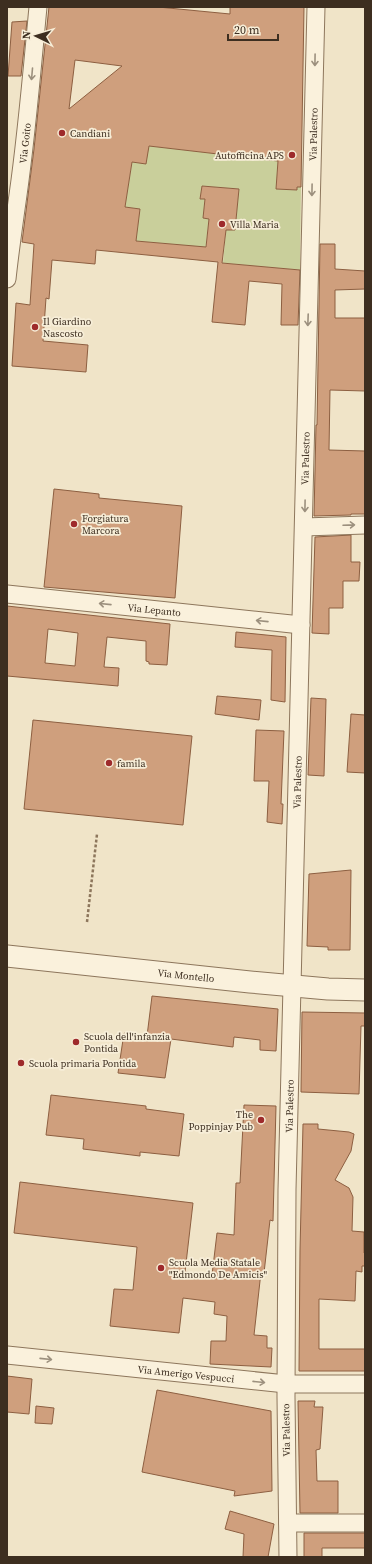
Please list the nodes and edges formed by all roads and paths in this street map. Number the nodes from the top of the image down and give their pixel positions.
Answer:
1 (38, 7) edge
2 (316, 7) edge
3 (11, 208) edge
4 (7, 279) edge
5 (365, 525) edge
6 (304, 527) junction
7 (7, 594) edge
8 (301, 625) junction
9 (97, 834) dead end
10 (87, 922) dead end
11 (7, 956) edge
12 (291, 986) junction
13 (365, 990) edge
14 (7, 1355) edge
15 (286, 1384) junction
16 (365, 1384) edge
17 (288, 1523) junction
18 (365, 1523) edge
19 (288, 1557) edge

1 -> 3 street, Via Goito
2 -> 6 street, Via Palestro
3 - 4 street, Via Goito
6 -> 5 street
6 - 8 street, Via Palestro
8 -> 7 street, Via Lepanto
8 - 12 street, Via Palestro
9 - 10 path
11 - 12 street, Via Montello
12 - 13 street, Via Montello
12 - 15 street, Via Palestro
14 -> 15 street, Via Amerigo Vespucci
15 - 16 street, Via Amerigo Vespucci
15 - 17 street, Via Palestro
17 - 18 street
17 - 19 street, Via Palestro

